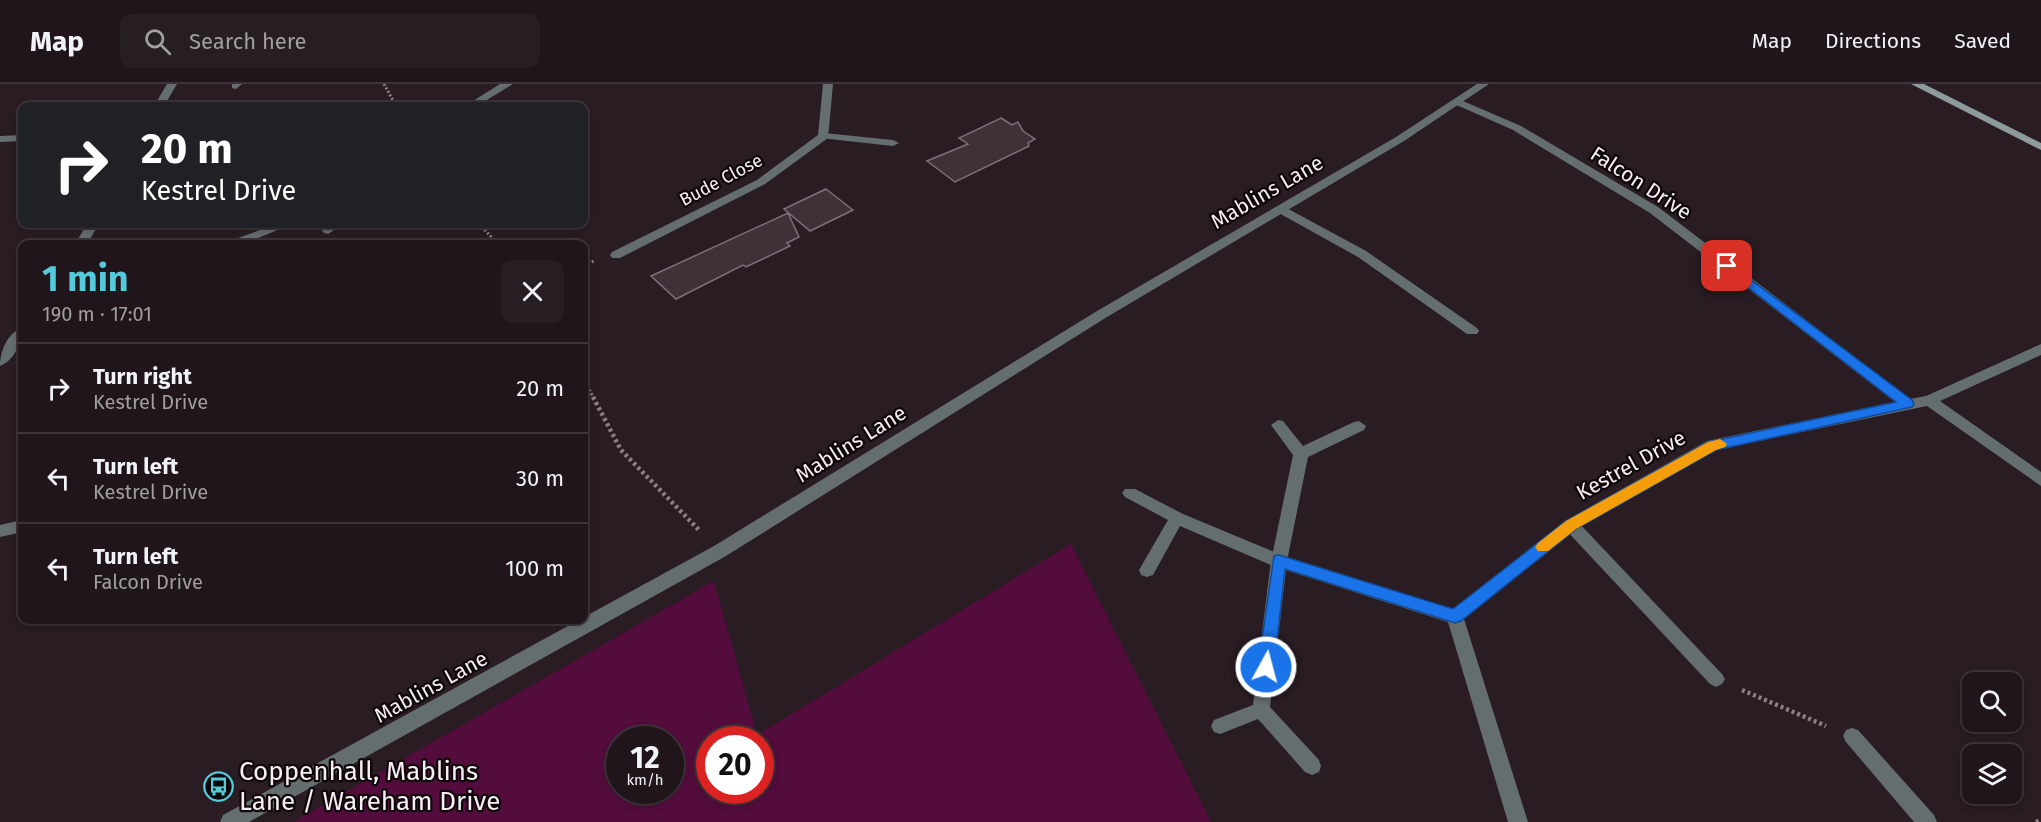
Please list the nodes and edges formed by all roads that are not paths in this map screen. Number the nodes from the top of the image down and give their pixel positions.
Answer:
1 (172, 84) edge
2 (508, 84) edge
3 (828, 84) edge
4 (1484, 84) edge
5 (1916, 84) edge
6 (1456, 101) junction
7 (161, 102) edge
8 (477, 102) edge
9 (824, 135) junction
10 (18, 138) edge
11 (0, 139) edge
12 (893, 143) dead end
13 (2041, 147) edge
14 (1281, 208) junction
15 (276, 228) edge
16 (244, 240) edge
17 (616, 255) dead end
18 (1472, 332) dead end
19 (18, 338) edge
20 (2041, 349) edge
21 (0, 361) edge
22 (1929, 400) junction
23 (1907, 404) junction
24 (1278, 425) dead end
25 (1359, 426) dead end
26 (1301, 454) junction
27 (2041, 480) edge
28 (1130, 493) dead end
29 (1177, 518) junction
30 (1571, 525) junction
31 (18, 527) edge
32 (0, 531) edge
33 (1279, 561) junction
34 (1148, 570) dead end
35 (1455, 617) junction
36 (1716, 679) road end
37 (1261, 710) junction
38 (1220, 726) dead end
39 (1852, 736) road end
40 (1312, 766) dead end
41 (230, 822) edge
42 (1518, 822) edge
43 (1928, 822) edge

1 - 7 street
2 - 8 street
3 - 9 street
4 - 6 street, Mablins Lane
5 - 13 main road
6 - 14 street, Mablins Lane
6 - 23 street, Falcon Drive
9 - 12 street
9 - 17 street, Bude Close
10 - 11 street
14 - 18 street
14 - 41 street, Mablins Lane
15 - 16 street
19 - 21 street
20 - 22 street, Kestrel Drive
22 - 23 street, Kestrel Drive
22 - 27 street
23 - 30 street, Kestrel Drive
24 - 26 street
25 - 26 street
26 - 33 street
28 - 29 street
29 - 33 street
29 - 34 street
30 - 35 street, Kestrel Drive
30 - 36 street
31 - 32 street
33 - 35 street
33 - 37 street
35 - 42 street
37 - 38 street
37 - 40 street
39 - 43 street

